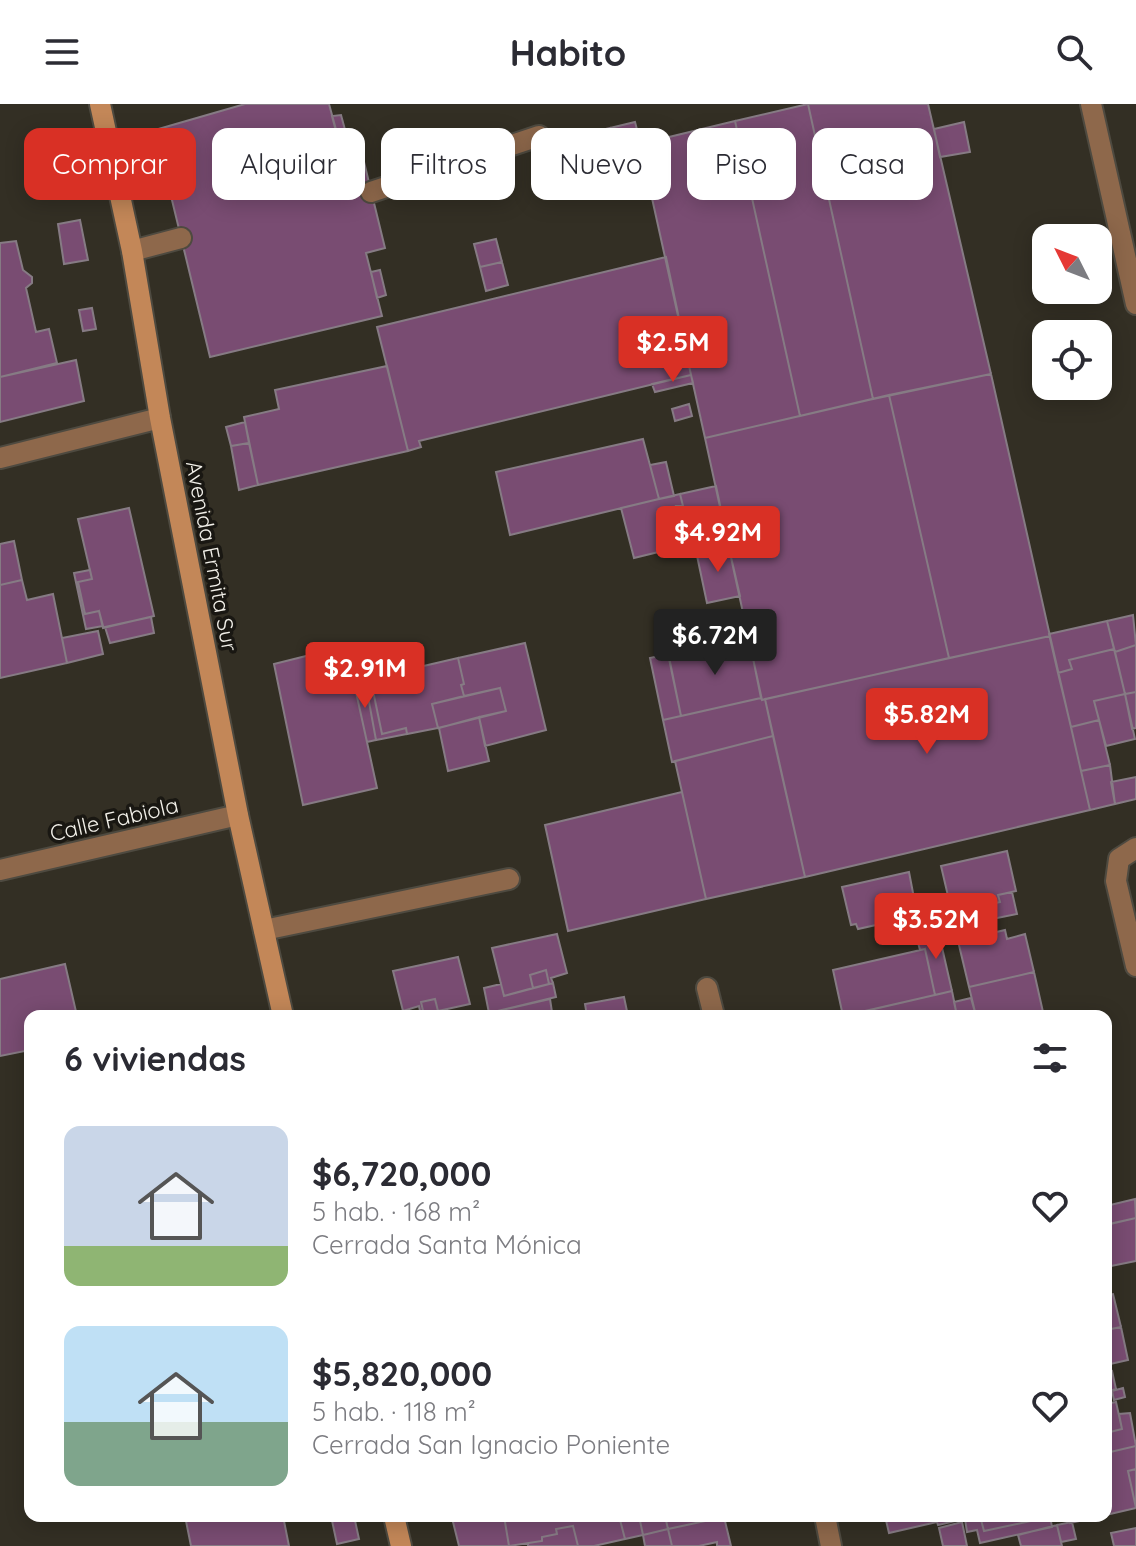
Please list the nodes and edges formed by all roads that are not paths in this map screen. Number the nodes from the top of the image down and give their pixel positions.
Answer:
1 (100, 104) edge
2 (1091, 104) edge
3 (531, 139) edge
4 (371, 192) dead end
5 (181, 238) dead end
6 (132, 251) junction
7 (1136, 304) edge
8 (160, 418) junction
9 (0, 458) edge
10 (238, 815) junction
11 (1136, 848) edge
12 (0, 870) edge
13 (509, 879) dead end
14 (264, 930) junction
15 (1136, 966) edge
16 (707, 988) dead end
17 (282, 1010) edge
18 (712, 1010) edge
19 (395, 1522) edge
20 (826, 1522) edge
21 (401, 1546) edge
22 (831, 1546) edge

1 - 6 main road, Avenida Ermita Sur
2 - 7 street
3 - 4 street
5 - 6 street
6 - 8 main road, Avenida Ermita Sur
8 - 9 street
8 - 10 main road, Avenida Ermita Sur
10 - 12 street, Calle Fabiola
10 - 14 main road, Avenida Ermita Sur
11 - 15 street
13 - 14 street
14 - 17 main road, Avenida Ermita Sur
16 - 18 street
19 - 21 main road
20 - 22 street

